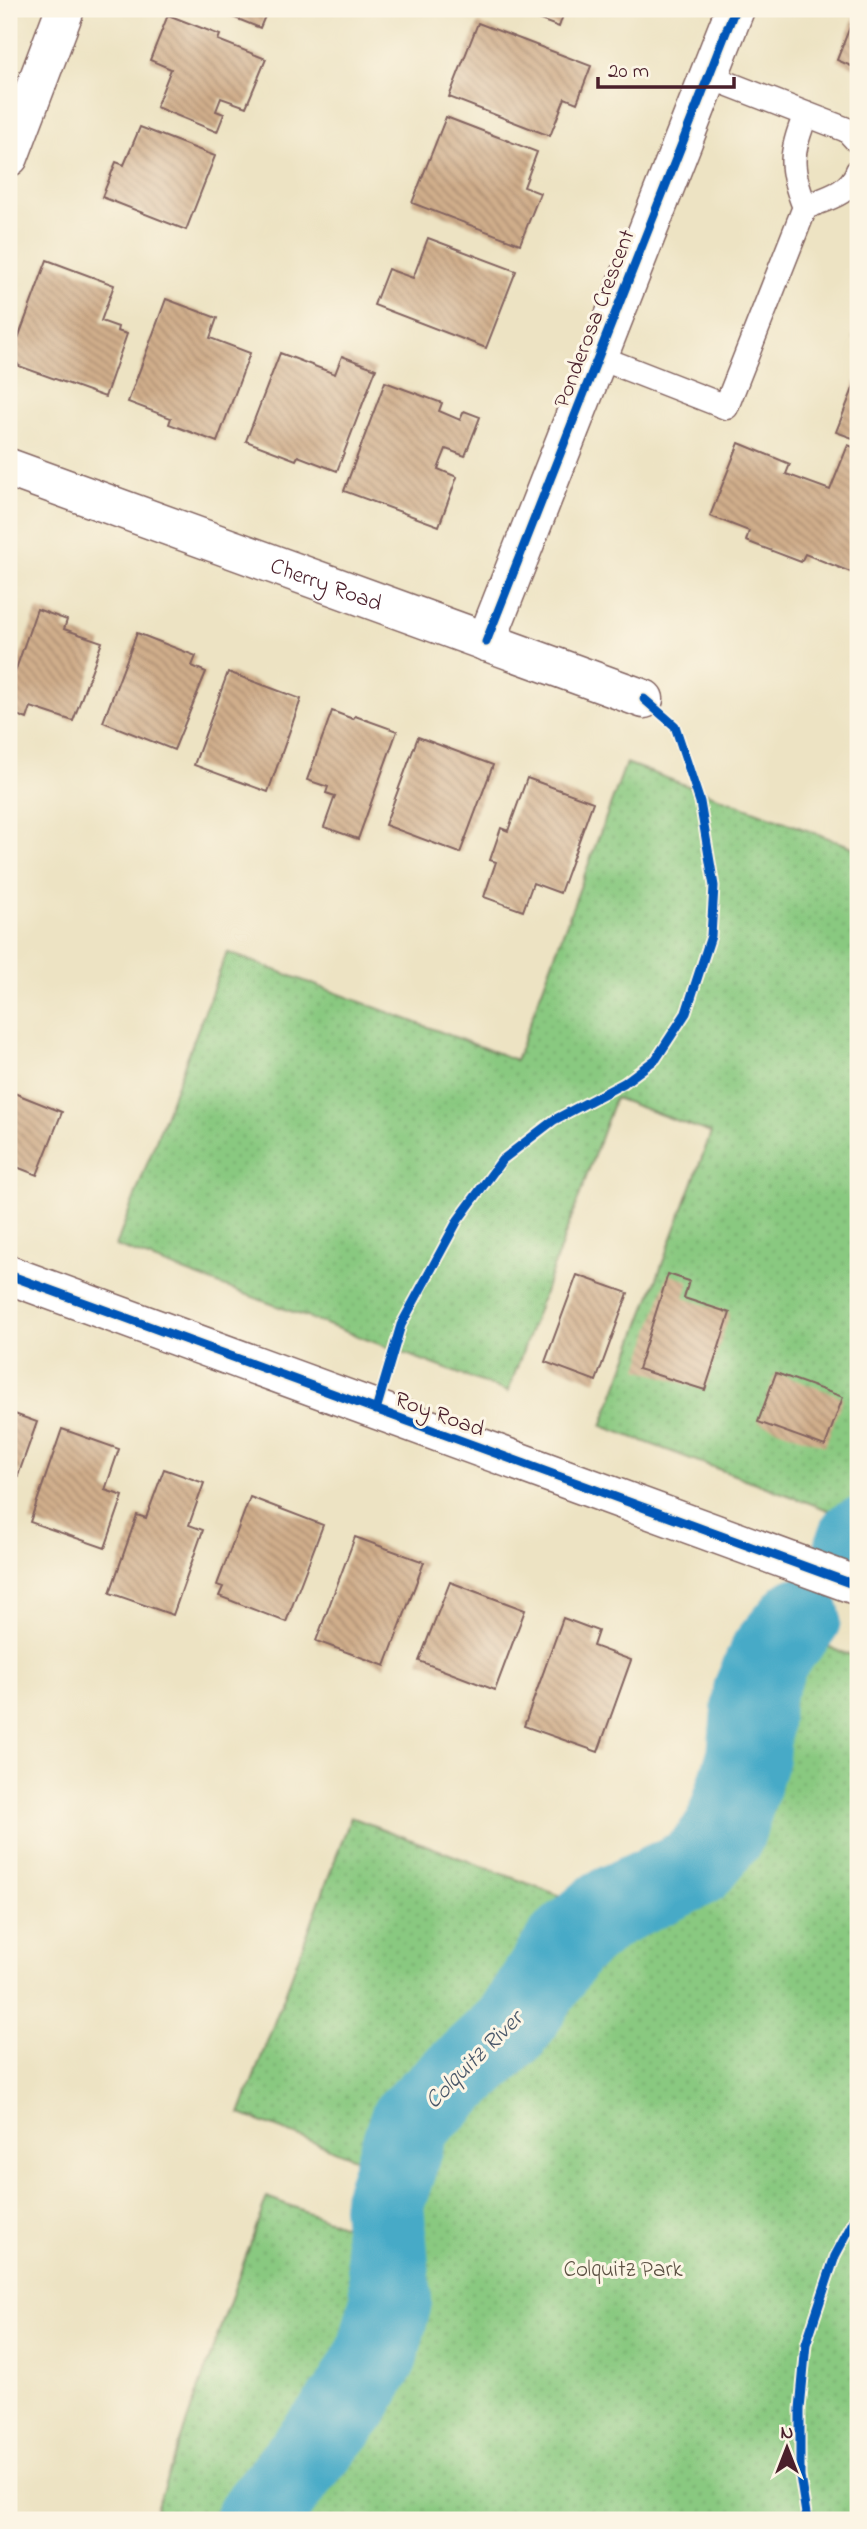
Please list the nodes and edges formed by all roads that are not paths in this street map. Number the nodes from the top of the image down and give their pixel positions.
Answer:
1 (65, 9) edge
2 (734, 9) edge
3 (708, 75) junction
4 (806, 114) junction
5 (858, 142) edge
6 (9, 158) edge
7 (858, 172) edge
8 (805, 207) junction
9 (598, 357) junction
10 (9, 468) edge
11 (486, 642) junction
12 (644, 699) dead end
13 (9, 1275) edge
14 (858, 1586) edge

1 - 6 street
2 - 3 street, Ponderosa Crescent
3 - 4 lane
3 - 9 street, Ponderosa Crescent
4 - 5 lane
4 - 8 lane
7 - 8 lane
8 - 9 lane
9 - 11 street, Ponderosa Crescent
10 - 11 street, Cherry Road
11 - 12 street, Cherry Road
13 - 14 street, Roy Road

